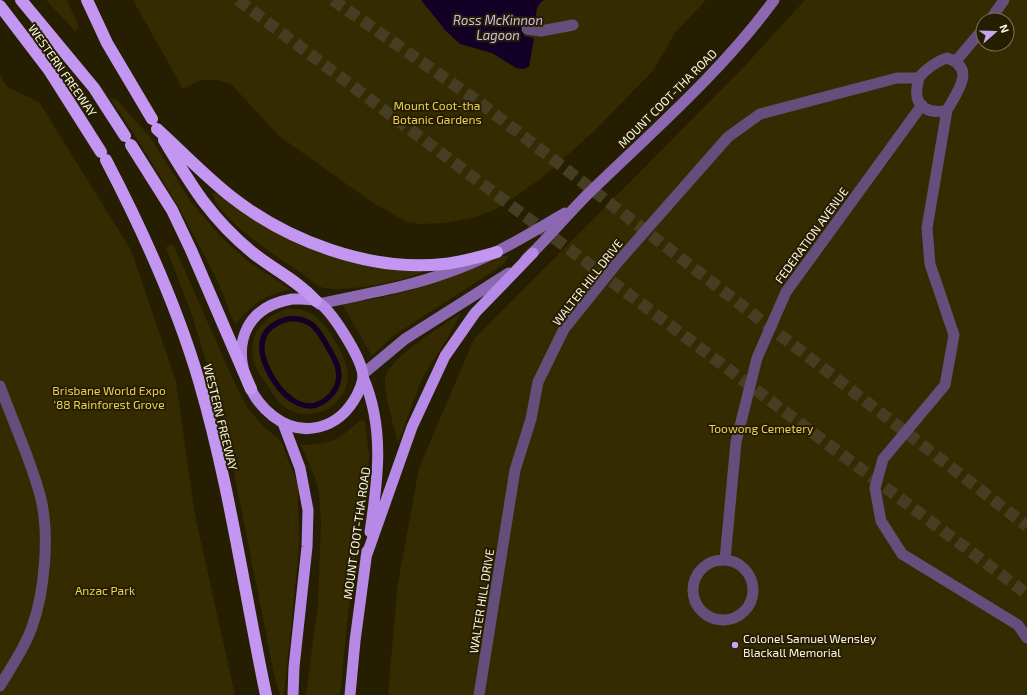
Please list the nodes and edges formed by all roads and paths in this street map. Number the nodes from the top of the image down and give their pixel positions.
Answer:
1 (21, 0) edge
2 (86, 0) edge
3 (774, 0) edge
4 (1004, 0) edge
5 (0, 6) edge
6 (996, 12) edge
7 (573, 25) dead end
8 (527, 30) dead end
9 (975, 38) edge
10 (956, 61) junction
11 (919, 78) junction
12 (922, 105) junction
13 (947, 110) junction
14 (155, 125) junction
15 (573, 208) junction
16 (497, 252) junction
17 (533, 253) junction
18 (318, 302) junction
19 (363, 376) junction
20 (0, 386) edge
21 (251, 389) junction
22 (283, 423) junction
23 (366, 557) junction
24 (725, 559) junction
25 (1027, 638) edge
26 (0, 686) edge
27 (266, 695) edge
28 (293, 695) edge
29 (350, 695) edge
30 (479, 695) edge

1 - 21 highway
2 - 14 highway
3 - 15 main road, MOUNT COOT-THA ROAD
4 - 6 lane
5 - 27 highway, WESTERN FREEWAY
7 - 8 lane
9 - 10 lane
10 - 11 lane
10 - 13 lane
11 - 12 lane
11 - 30 lane, WALTER HILL DRIVE
12 - 13 lane
12 - 24 lane, FEDERATION AVENUE
13 - 25 lane
14 - 16 highway
14 - 18 highway
15 - 16 main road, MOUNT COOT-THA ROAD
15 - 17 main road, MOUNT COOT-THA ROAD
16 - 18 main road, MOUNT COOT-THA ROAD
17 - 19 main road, MOUNT COOT-THA ROAD
17 - 23 highway
18 - 19 highway
18 - 21 highway
19 - 22 highway
19 - 23 highway, MOUNT COOT-THA ROAD
20 - 26 lane
21 - 22 highway
22 - 28 highway
23 - 29 highway, MOUNT COOT-THA ROAD
24 - 24 lane

